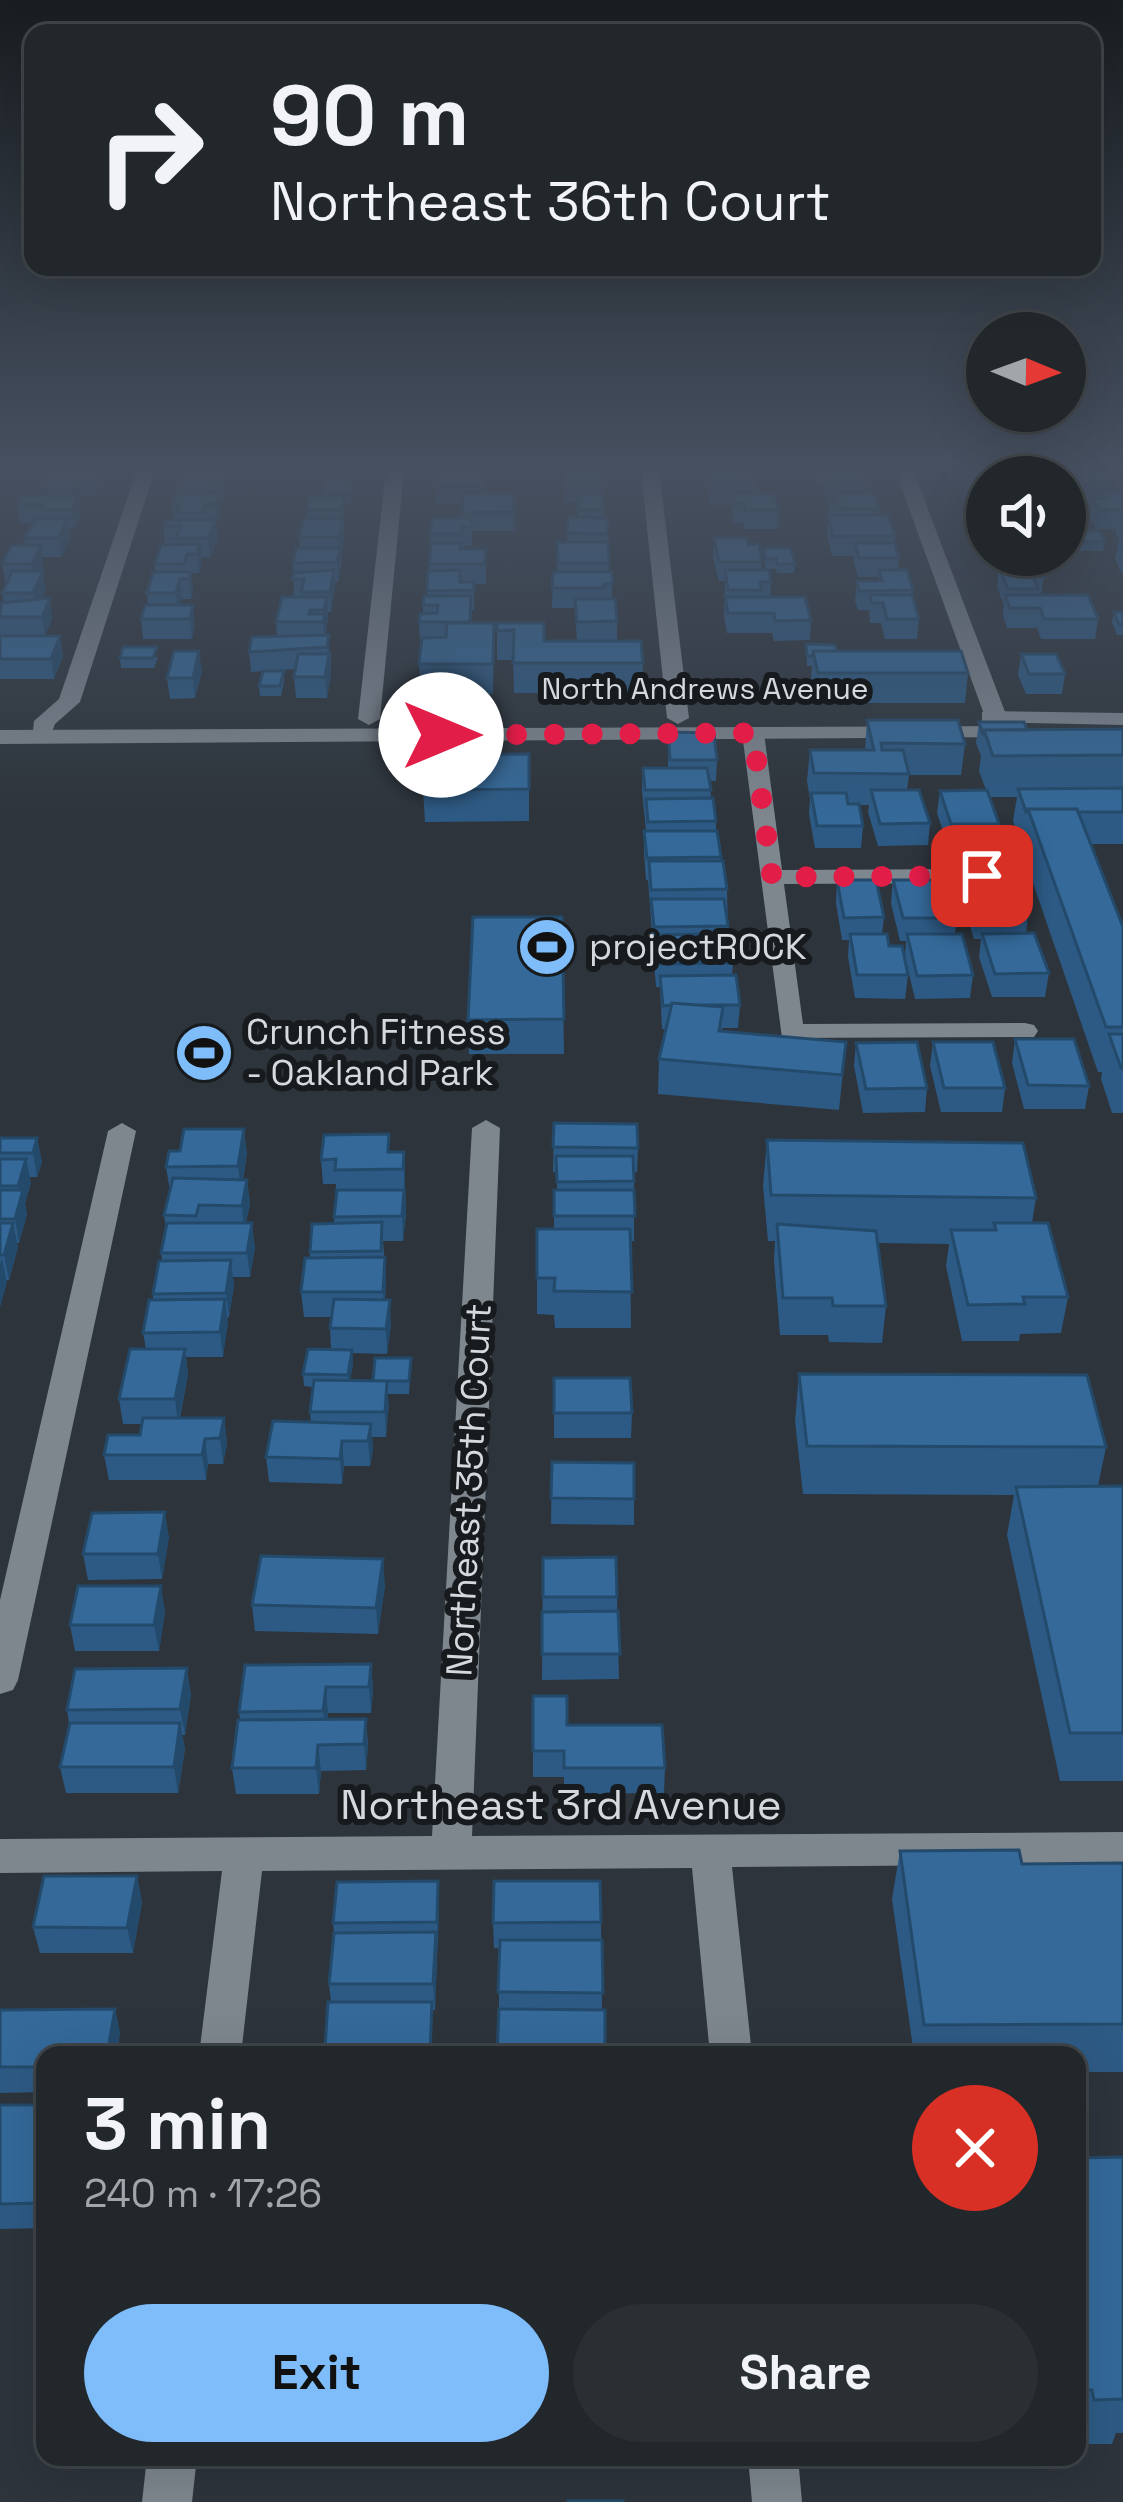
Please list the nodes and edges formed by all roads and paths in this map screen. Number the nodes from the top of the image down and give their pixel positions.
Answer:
1 (114, 587) edge
2 (383, 587) edge
3 (663, 587) edge
4 (948, 587) edge
5 (997, 717) junction
6 (678, 718) junction
7 (795, 718) junction
8 (369, 719) junction
9 (77, 720) junction
10 (0, 722) edge
11 (1123, 723) edge
12 (42, 729) junction
13 (753, 733) junction
14 (647, 734) junction
15 (0, 737) edge
16 (982, 876) edge
17 (772, 877) junction
18 (1024, 1031) dead end
19 (486, 1128) dead end
20 (122, 1131) dead end
21 (0, 1680) edge
22 (1123, 1848) edge
23 (710, 1851) junction
24 (452, 1853) junction
25 (244, 1854) junction
26 (0, 1856) edge
27 (221, 2046) edge
28 (730, 2046) edge
29 (171, 2466) edge
30 (773, 2466) edge
31 (166, 2502) edge
32 (777, 2502) edge

1 - 9 street
2 - 8 street
3 - 6 street
4 - 5 street
5 - 7 street, North Andrews Avenue
5 - 11 street, North Andrews Avenue
6 - 7 street, North Andrews Avenue
6 - 8 street, North Andrews Avenue
6 - 14 street
7 - 13 street
8 - 9 street, North Andrews Avenue
9 - 12 street, North Andrews Avenue
9 - 12 street
9 - 14 street, North Andrews Avenue
10 - 12 street, North Andrews Avenue
11 - 13 street, North Andrews Avenue
12 - 15 street, North Andrews Avenue
13 - 14 street, North Andrews Avenue
13 - 17 street
16 - 17 street
17 - 18 street
19 - 24 street, Northeast 35th Court
20 - 21 street
22 - 23 street, Northeast 3rd Avenue
23 - 24 street, Northeast 3rd Avenue
23 - 28 street
24 - 25 street, Northeast 3rd Avenue
25 - 26 street, Northeast 3rd Avenue
25 - 27 street
29 - 31 street
30 - 32 street

